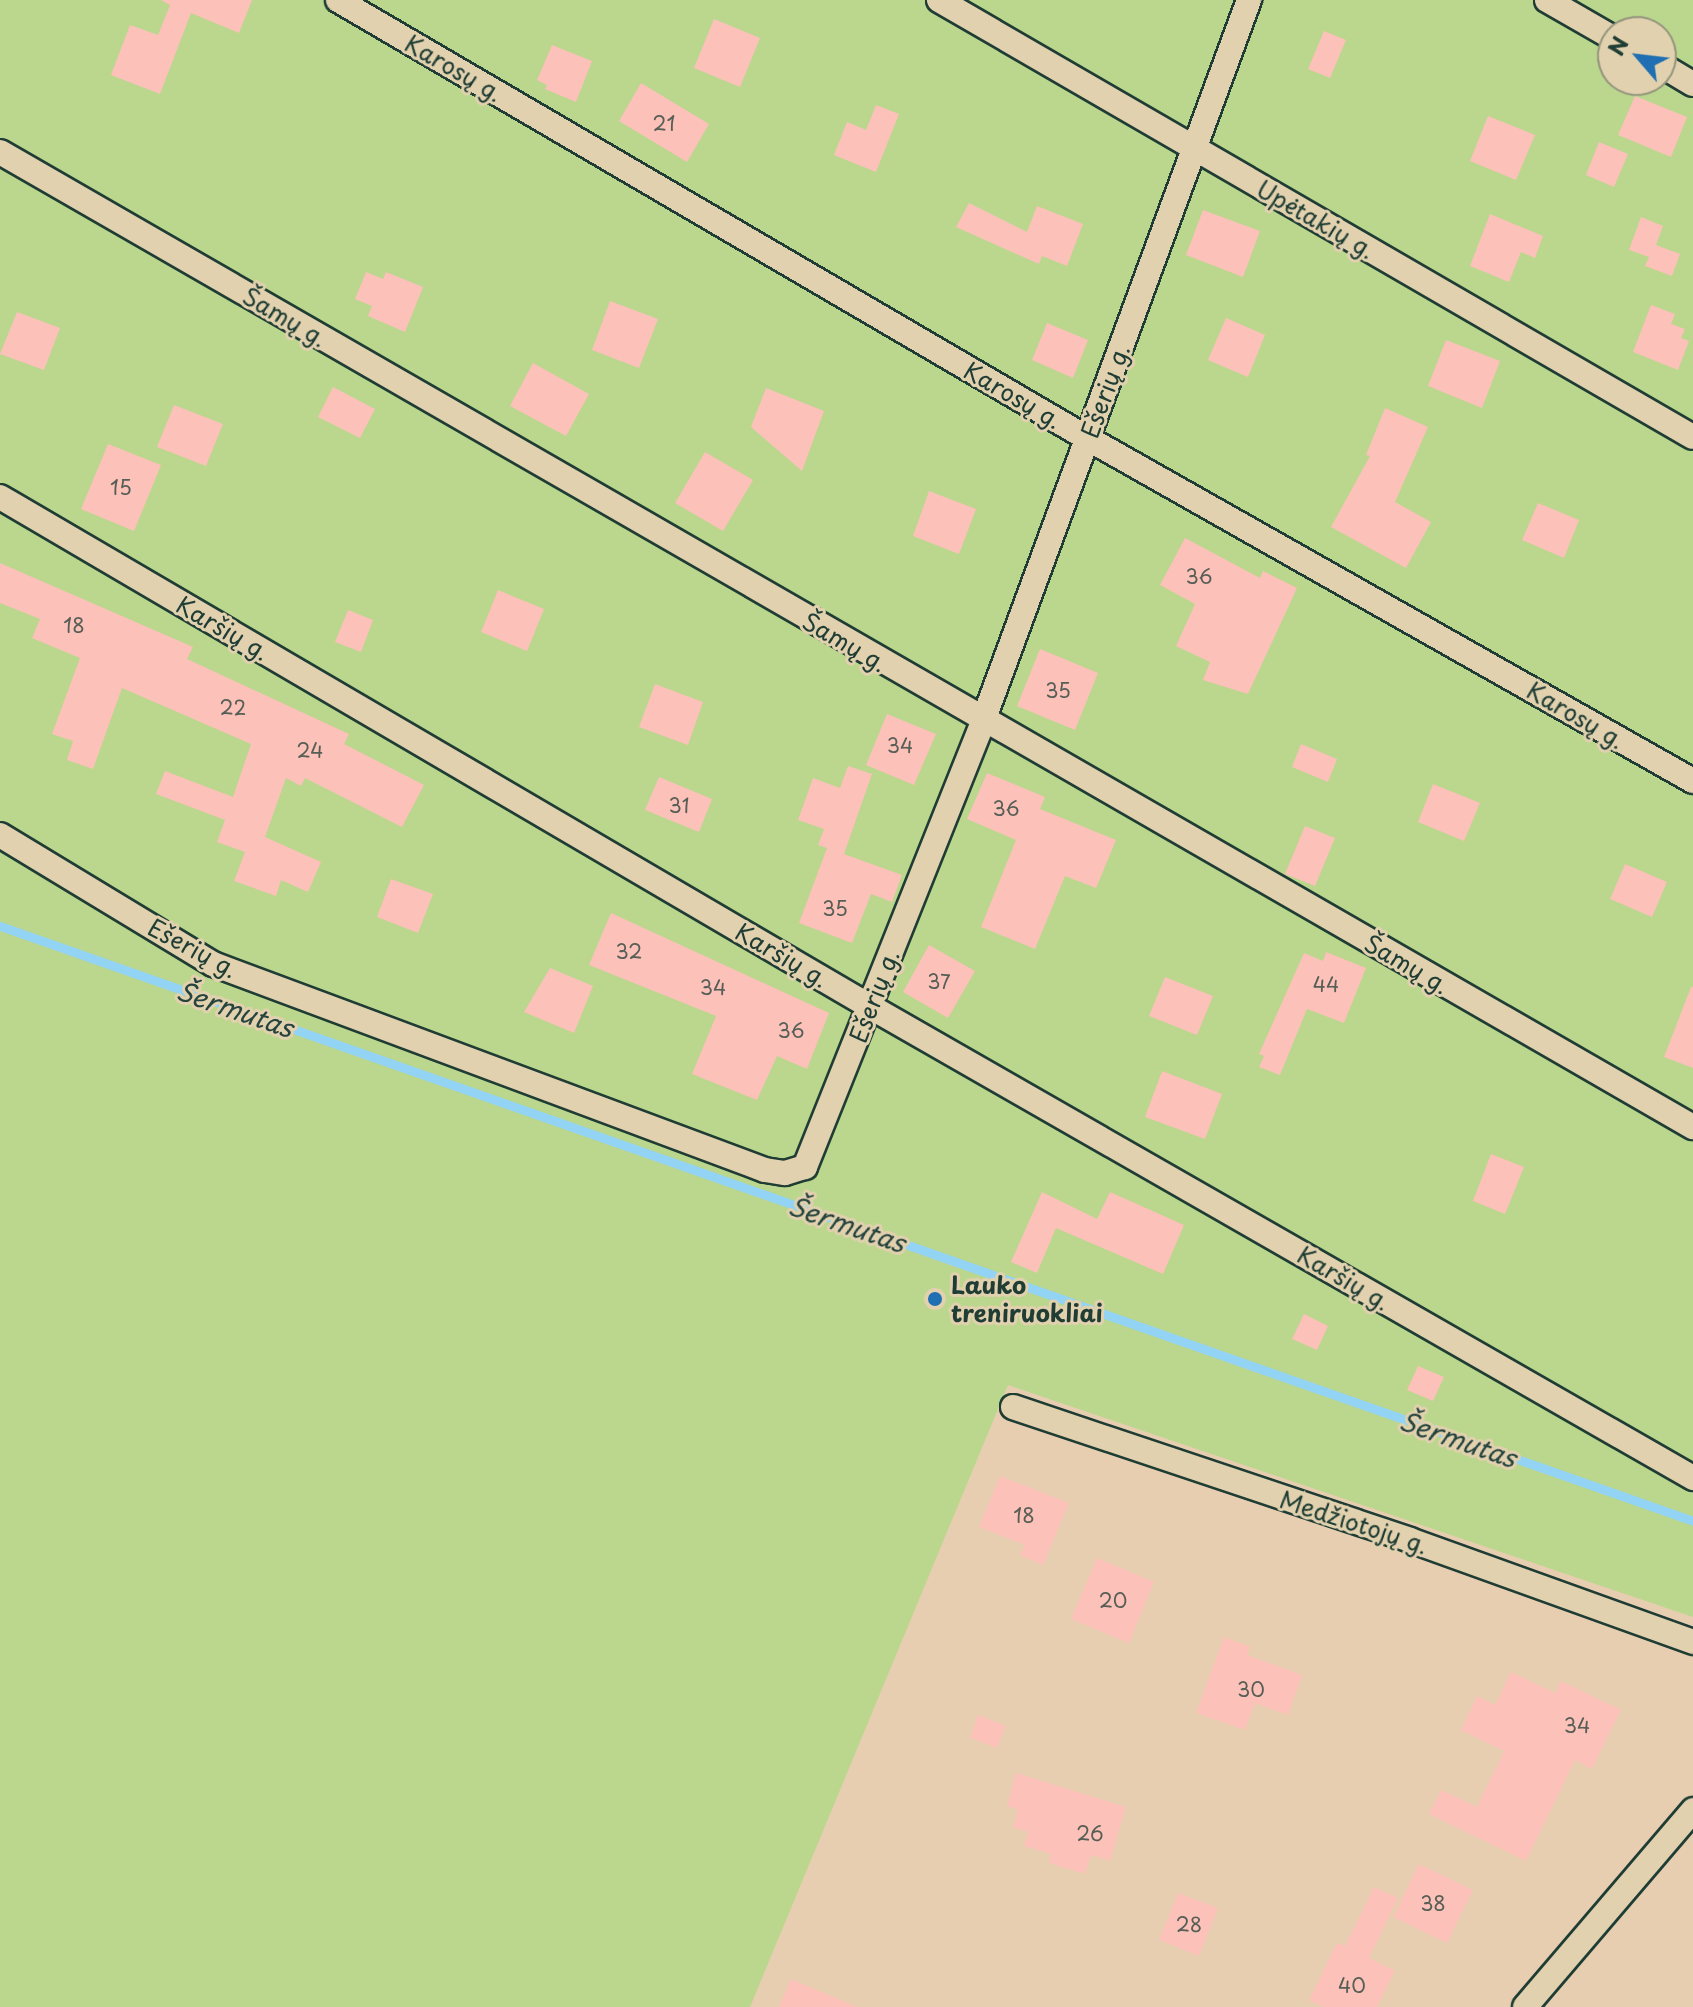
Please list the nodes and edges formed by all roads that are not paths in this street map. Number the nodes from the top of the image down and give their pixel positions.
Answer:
1 (338, 0) edge
2 (939, 0) edge
3 (1249, 0) edge
4 (1547, 0) edge
5 (1597, 29) edge
6 (1194, 149) junction
7 (0, 152) edge
8 (1693, 437) edge
9 (1087, 438) junction
10 (0, 497) edge
11 (983, 721) junction
12 (1693, 781) edge
13 (0, 835) edge
14 (869, 1006) junction
15 (1693, 1127) edge
16 (1013, 1407) dead end
17 (1693, 1478) edge
18 (1693, 1642) edge
19 (1693, 1810) edge
20 (1525, 2007) edge

1 - 9 street, Karosų g.
2 - 6 street, Upėtakių g.
3 - 6 street, Ešerių g.
4 - 5 street
6 - 8 street, Upėtakių g.
6 - 9 street, Ešerių g.
7 - 11 street, Šamų g.
9 - 11 street, Ešerių g.
9 - 12 street, Karosų g.
10 - 14 street, Karšių g.
11 - 14 street, Ešerių g.
11 - 15 street, Šamų g.
13 - 14 street, Ešerių g.
14 - 17 street, Karšių g.
16 - 18 street, Medžiotojų g.
19 - 20 street

